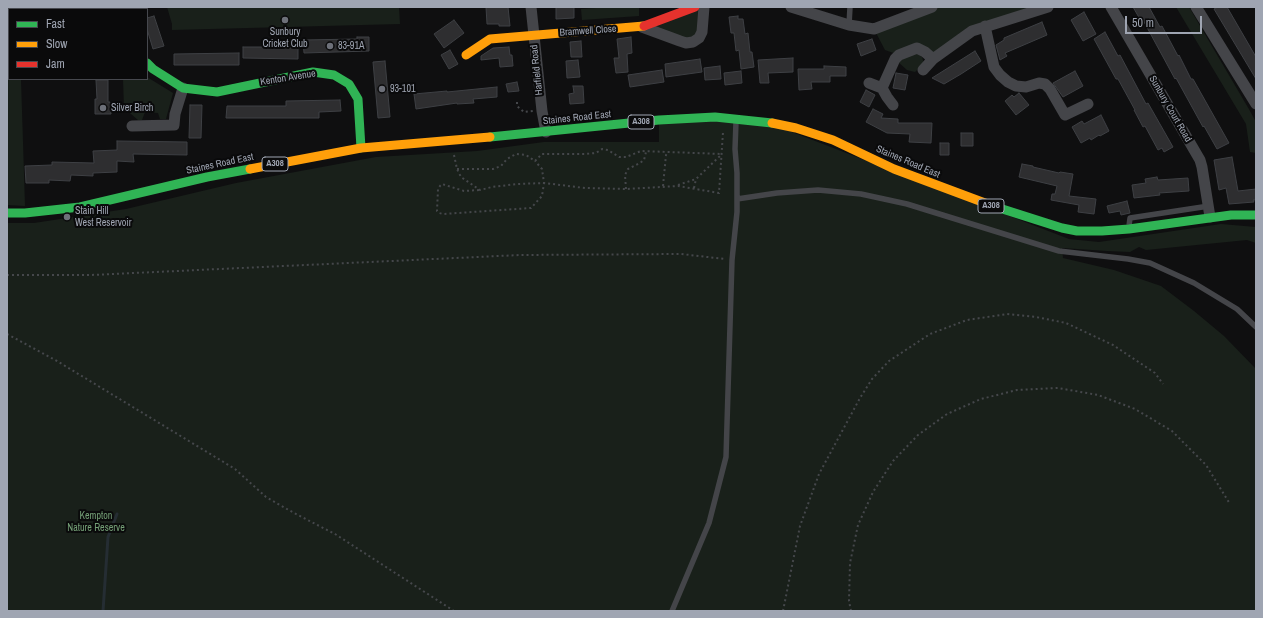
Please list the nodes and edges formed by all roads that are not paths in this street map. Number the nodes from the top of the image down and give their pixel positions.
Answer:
1 (531, 7) edge
2 (695, 7) edge
3 (704, 7) edge
4 (791, 7) edge
5 (850, 7) edge
6 (932, 7) edge
7 (1048, 7) edge
8 (1112, 7) edge
9 (1196, 7) edge
10 (849, 25) junction
11 (985, 26) junction
12 (642, 27) junction
13 (533, 35) junction
14 (466, 55) dead end
15 (933, 59) junction
16 (148, 64) edge
17 (923, 70) dead end
18 (869, 83) dead end
19 (183, 88) junction
20 (882, 88) junction
21 (1255, 101) edge
22 (1088, 104) dead end
23 (893, 105) dead end
24 (736, 118) junction
25 (132, 126) dead end
26 (546, 132) junction
27 (361, 148) junction
28 (737, 199) junction
29 (1210, 212) junction
30 (7, 213) edge
31 (1256, 215) edge
32 (1256, 327) edge
33 (672, 611) edge

1 - 13 street, Harfield Road
2 - 12 main road, Bramwell Close
3 - 12 street, Bramwell Close
4 - 10 street
5 - 10 lane
6 - 10 street
7 - 11 street
8 - 29 street, Sunbury Court Road
9 - 21 street
11 - 15 street
11 - 22 street
12 - 13 main road, Bramwell Close
13 - 14 main road, Bramwell Close
13 - 26 street, Harfield Road
15 - 17 street
15 - 20 street
16 - 19 main road, Kenton Avenue
18 - 20 street
19 - 25 street
19 - 27 main road, Kenton Avenue
20 - 23 street
24 - 26 main road, Staines Road East / A308
24 - 28 lane
24 - 29 main road, Staines Road East / A308
26 - 27 main road, Staines Road East / A308
27 - 30 main road, Staines Road East / A308
28 - 32 lane
28 - 33 lane
29 - 31 main road, Staines Road East / A308

